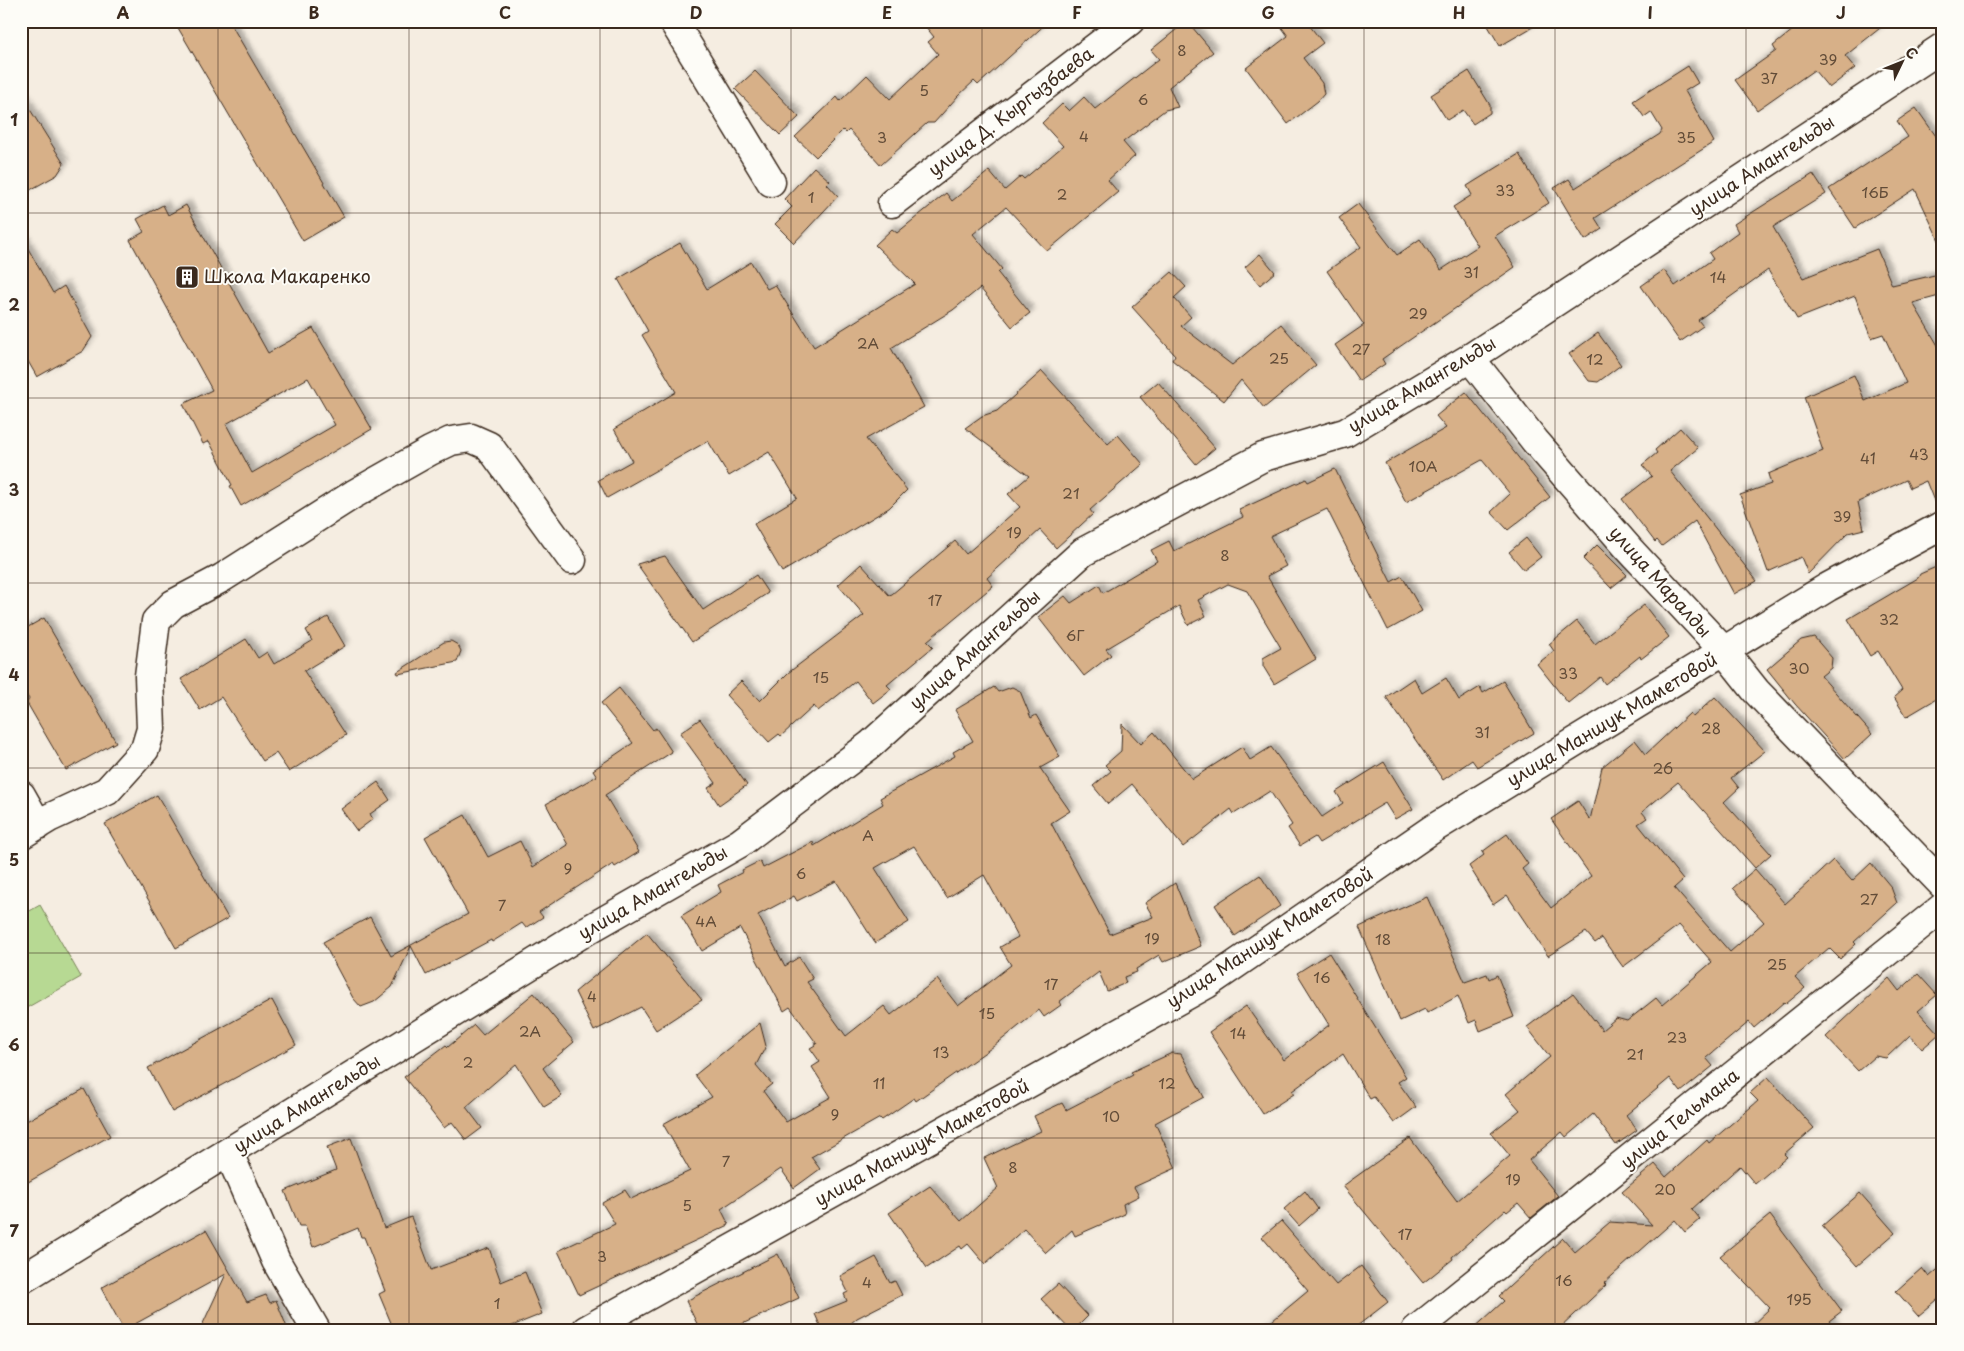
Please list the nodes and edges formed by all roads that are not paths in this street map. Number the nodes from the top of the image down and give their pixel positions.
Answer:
1 (673, 21) edge
2 (1130, 21) edge
3 (1943, 47) edge
4 (771, 182) dead end
5 (892, 203) dead end
6 (1470, 358) junction
7 (1943, 525) edge
8 (572, 560) dead end
9 (1725, 652) junction
10 (21, 795) edge
11 (30, 830) edge
12 (1943, 885) edge
13 (1943, 907) edge
14 (229, 1152) junction
15 (21, 1280) edge
16 (316, 1330) edge
17 (586, 1330) edge
18 (1416, 1330) edge

1 - 4 street
2 - 5 street, улица Д. Кыргызбаева
3 - 6 street, улица Амангельды
6 - 9 street, улица Маралды
6 - 14 street, улица Амангельды
7 - 9 street, улица Маншук Маметовой
8 - 11 street
9 - 12 street, улица Маралды
9 - 17 street, улица Маншук Маметовой
10 - 11 street
13 - 18 street, улица Тельмана
14 - 15 street, улица Амангельды
14 - 16 street

